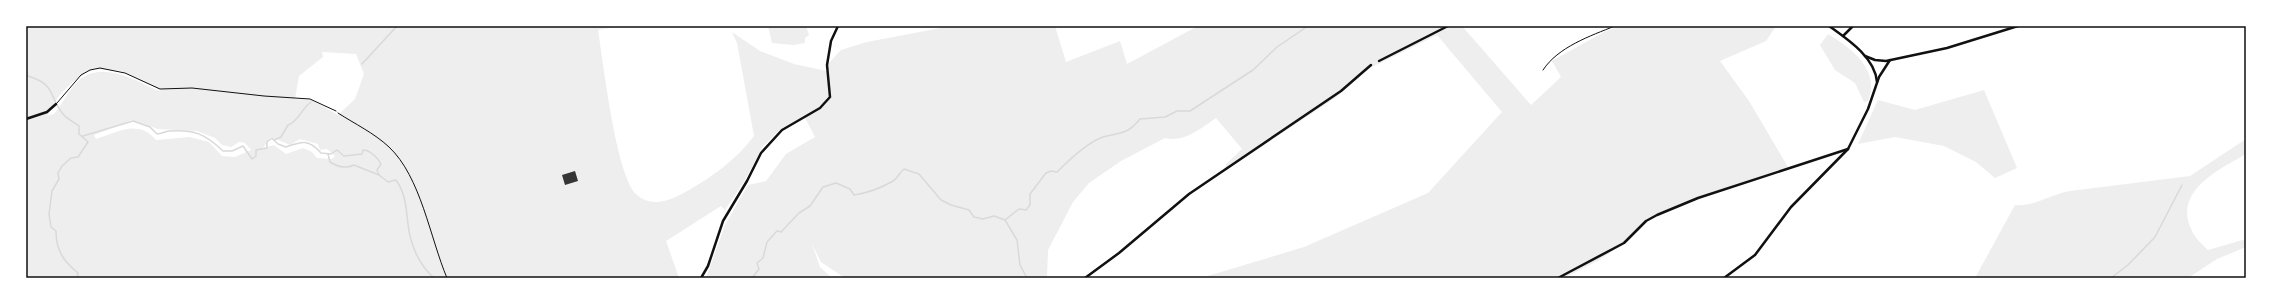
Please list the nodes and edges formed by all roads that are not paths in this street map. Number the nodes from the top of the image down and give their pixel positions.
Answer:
1 (838, 26) edge
2 (1448, 26) edge
3 (1615, 26) edge
4 (1829, 26) edge
5 (1853, 26) edge
6 (2018, 26) edge
7 (1843, 36) junction
8 (1865, 56) junction
9 (1890, 60) junction
10 (1379, 61) dead end
11 (1371, 65) dead end
12 (1543, 70) dead end
13 (1877, 84) junction
14 (56, 104) joint
15 (336, 111) road end
16 (26, 119) edge
17 (1848, 149) junction
18 (701, 278) edge
19 (1085, 278) edge
20 (1558, 278) edge
21 (1724, 278) edge

1 - 18 street
2 - 10 street
3 - 12 lane
4 - 7 street
5 - 7 street
6 - 9 street
7 - 8 street
8 - 9 street
8 - 13 street
9 - 13 street
11 - 19 street
13 - 17 street
14 - 15 lane
14 - 16 street
17 - 20 street
17 - 21 street

